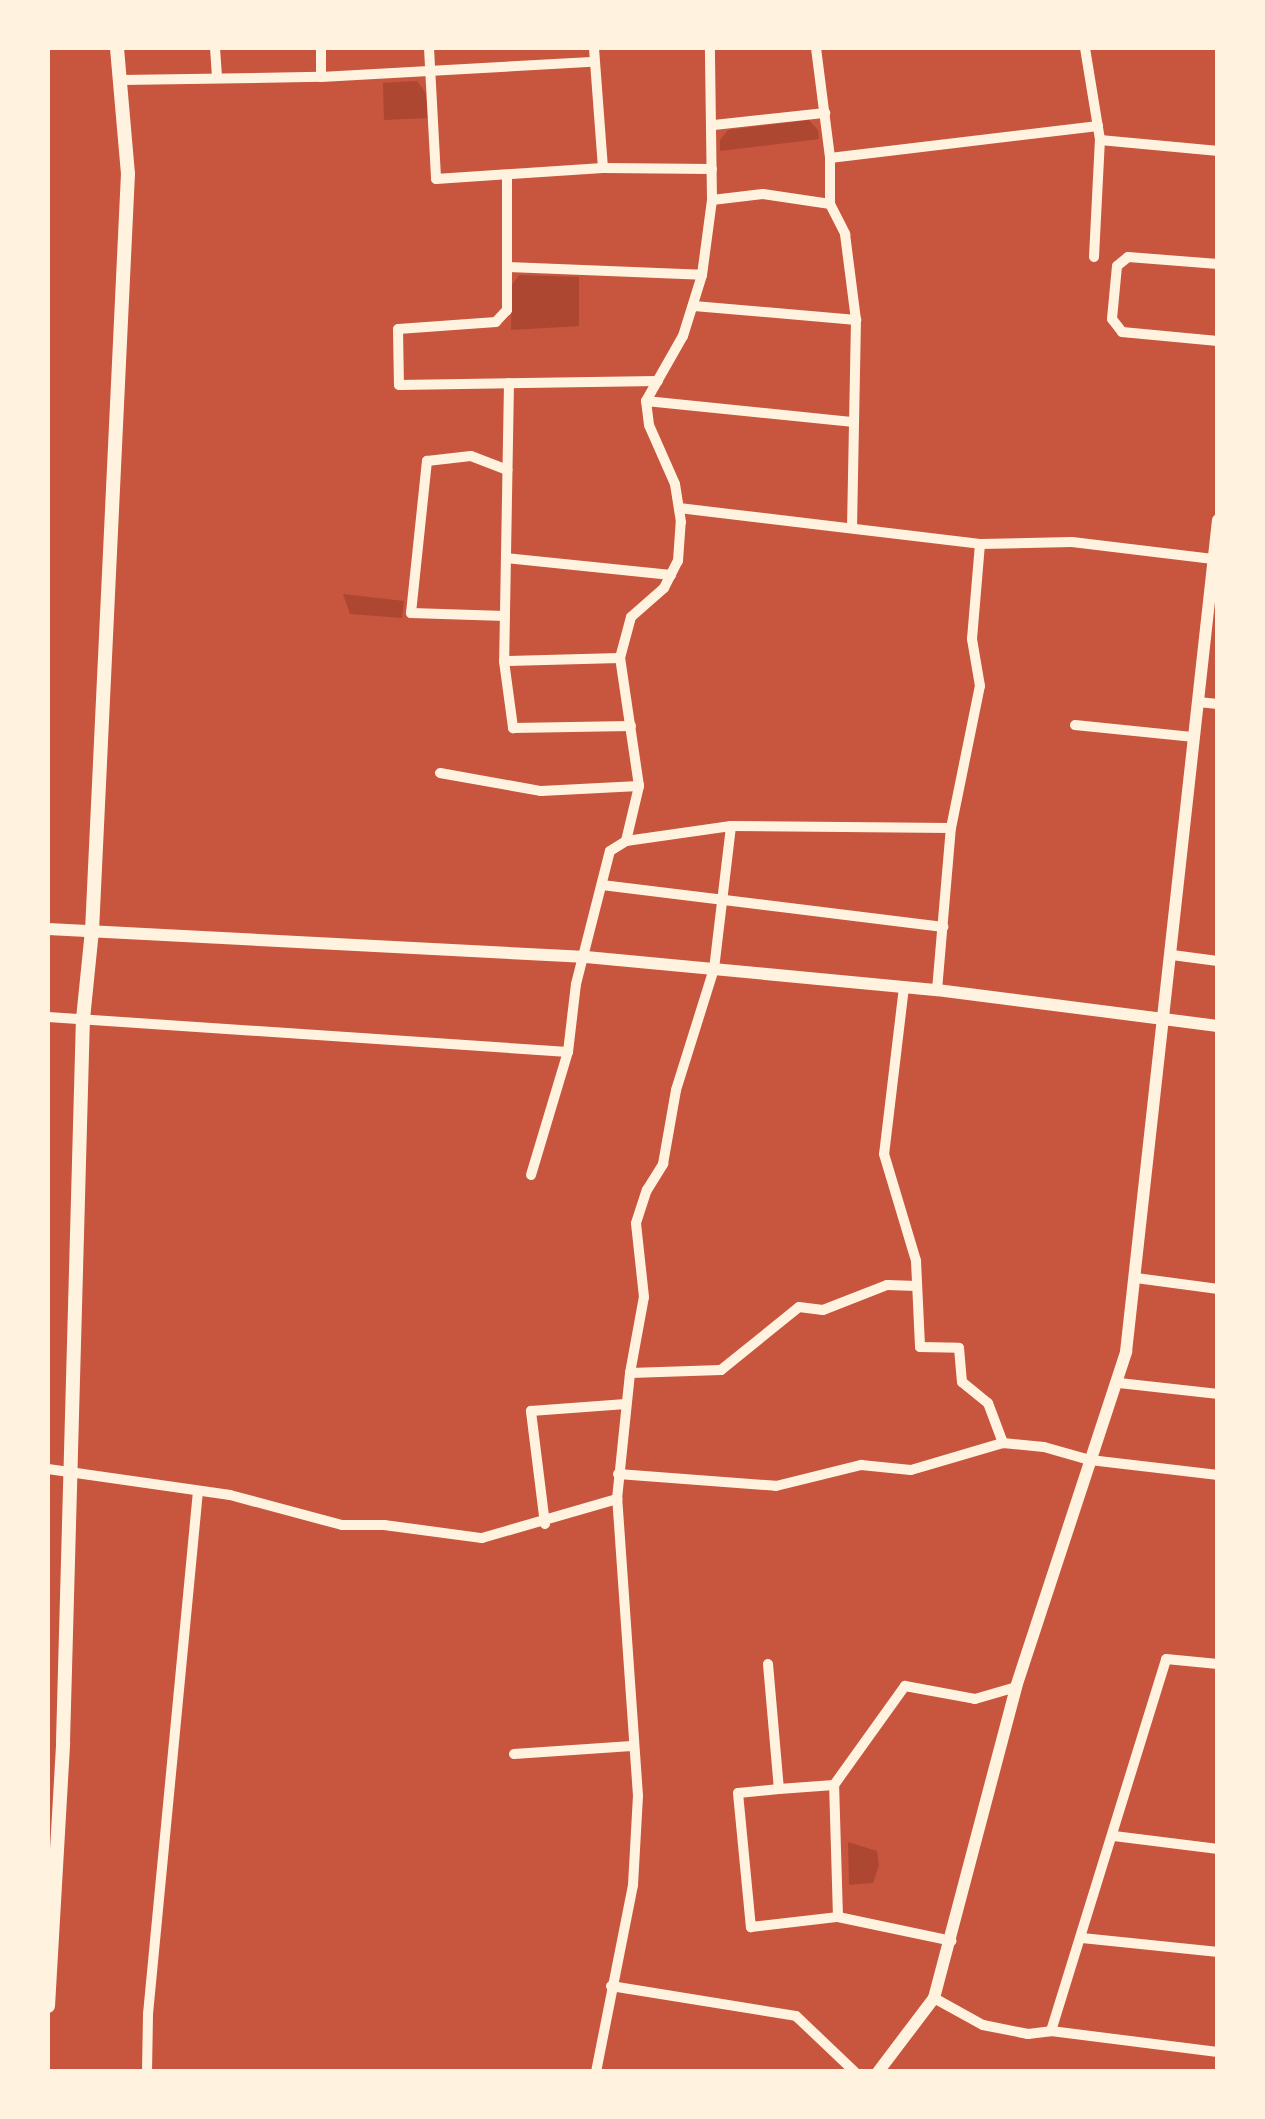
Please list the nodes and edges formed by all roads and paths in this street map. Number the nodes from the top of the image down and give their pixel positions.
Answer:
1 (118, 48) edge
2 (214, 48) edge
3 (320, 48) edge
4 (429, 48) edge
5 (594, 48) edge
6 (710, 48) edge
7 (816, 48) edge
8 (1084, 48) edge
9 (592, 62) junction
10 (431, 72) junction
11 (320, 77) junction
12 (217, 78) junction
13 (122, 80) junction
14 (824, 113) junction
15 (714, 125) junction
16 (1098, 126) junction
17 (1100, 140) junction
18 (1218, 150) edge
19 (830, 158) junction
20 (602, 168) junction
21 (712, 169) junction
22 (506, 175) junction
23 (712, 200) junction
24 (830, 204) junction
25 (1094, 256) dead end
26 (1218, 264) edge
27 (507, 267) junction
28 (702, 275) junction
29 (694, 306) junction
30 (856, 320) junction
31 (1218, 341) edge
32 (658, 381) junction
33 (509, 383) junction
34 (646, 401) junction
35 (854, 422) junction
36 (507, 470) junction
37 (679, 508) junction
38 (1218, 520) edge
39 (852, 528) junction
40 (980, 544) junction
41 (506, 558) junction
42 (1212, 559) junction
43 (671, 576) junction
44 (1214, 579) edge
45 (504, 616) junction
46 (620, 658) junction
47 (504, 662) junction
48 (1198, 702) junction
49 (1218, 704) edge
50 (1075, 725) dead end
51 (632, 726) junction
52 (1194, 737) junction
53 (440, 773) dead end
54 (639, 786) junction
55 (731, 826) junction
56 (951, 828) junction
57 (626, 841) junction
58 (602, 885) junction
59 (724, 899) junction
60 (943, 927) junction
61 (48, 929) edge
62 (92, 932) junction
63 (1172, 955) junction
64 (586, 957) junction
65 (1218, 960) edge
66 (714, 969) junction
67 (904, 987) junction
68 (937, 990) junction
69 (48, 1017) edge
70 (83, 1019) junction
71 (1164, 1020) junction
72 (1218, 1026) edge
73 (568, 1052) junction
74 (531, 1175) dead end
75 (1136, 1278) junction
76 (917, 1286) junction
77 (1218, 1289) edge
78 (630, 1373) junction
79 (1119, 1383) junction
80 (1218, 1394) edge
81 (626, 1404) junction
82 (1002, 1443) junction
83 (1090, 1460) junction
84 (48, 1469) edge
85 (618, 1474) junction
86 (72, 1475) junction
87 (1218, 1475) edge
88 (198, 1491) junction
89 (617, 1499) junction
90 (544, 1524) junction
91 (768, 1664) dead end
92 (1218, 1664) edge
93 (1016, 1688) junction
94 (632, 1746) junction
95 (514, 1754) dead end
96 (834, 1785) junction
97 (779, 1789) junction
98 (1114, 1836) junction
99 (1218, 1849) edge
100 (838, 1918) junction
101 (1082, 1938) junction
102 (952, 1940) junction
103 (1218, 1952) edge
104 (612, 1986) junction
105 (934, 1998) junction
106 (48, 2006) edge
107 (1051, 2032) junction
108 (1218, 2052) edge
109 (147, 2072) edge
110 (596, 2072) edge
111 (855, 2072) edge
112 (878, 2072) edge

1 - 13 main road
2 - 12 street
3 - 11 street
4 - 10 street
5 - 9 street
6 - 15 street
7 - 14 street
8 - 16 street
9 - 10 street
9 - 20 street
10 - 11 street
10 - 22 street
11 - 12 street
12 - 13 street
13 - 62 main road
14 - 15 street
14 - 19 street
15 - 21 street
16 - 17 street
16 - 19 street
17 - 18 street
17 - 25 street
19 - 24 street
20 - 21 street
20 - 22 street
21 - 23 street
22 - 27 street
23 - 24 street
23 - 28 street
24 - 30 street
26 - 31 street
27 - 28 street
27 - 33 street
28 - 29 street
29 - 30 street
29 - 32 street
30 - 35 street
32 - 33 street
32 - 34 street
33 - 36 street
34 - 35 street
34 - 37 street
35 - 39 street
36 - 41 street
36 - 45 street
37 - 39 street
37 - 43 street
38 - 42 street
39 - 40 street
40 - 42 street
40 - 56 street
41 - 43 street
41 - 45 street
42 - 44 street
43 - 46 street
44 - 48 street
45 - 47 street
46 - 47 street
46 - 51 street
47 - 51 street
48 - 49 street
48 - 52 street
50 - 52 street
51 - 54 street
52 - 63 street
53 - 54 street
54 - 57 street
55 - 56 street
55 - 57 street
55 - 59 street
56 - 60 street
57 - 58 street
58 - 59 street
58 - 64 street
59 - 60 street
59 - 66 street
60 - 68 street
61 - 62 street
62 - 64 street
62 - 70 main road
63 - 65 street
63 - 71 street
64 - 66 street
64 - 73 street
66 - 67 street
66 - 78 street
67 - 68 street
67 - 76 street
68 - 71 street
69 - 70 street
70 - 73 street
70 - 86 main road
71 - 72 street
71 - 75 street
73 - 74 street
75 - 77 street
75 - 79 street
76 - 78 street
76 - 82 street
78 - 81 street
79 - 80 street
79 - 83 street
81 - 85 street
81 - 90 street
82 - 83 street
82 - 85 street
83 - 87 street
83 - 93 street
84 - 86 street
85 - 89 street
86 - 88 street
86 - 106 main road
88 - 90 street
88 - 109 street
89 - 90 street
89 - 94 street
91 - 97 street
92 - 98 street
93 - 96 street
93 - 102 street
94 - 95 street
94 - 104 street
96 - 97 street
96 - 100 street
97 - 100 street
98 - 99 street
98 - 101 street
100 - 102 street
101 - 103 street
101 - 107 street
102 - 105 street
104 - 110 street
104 - 111 street
105 - 107 street
105 - 112 street
107 - 108 street

